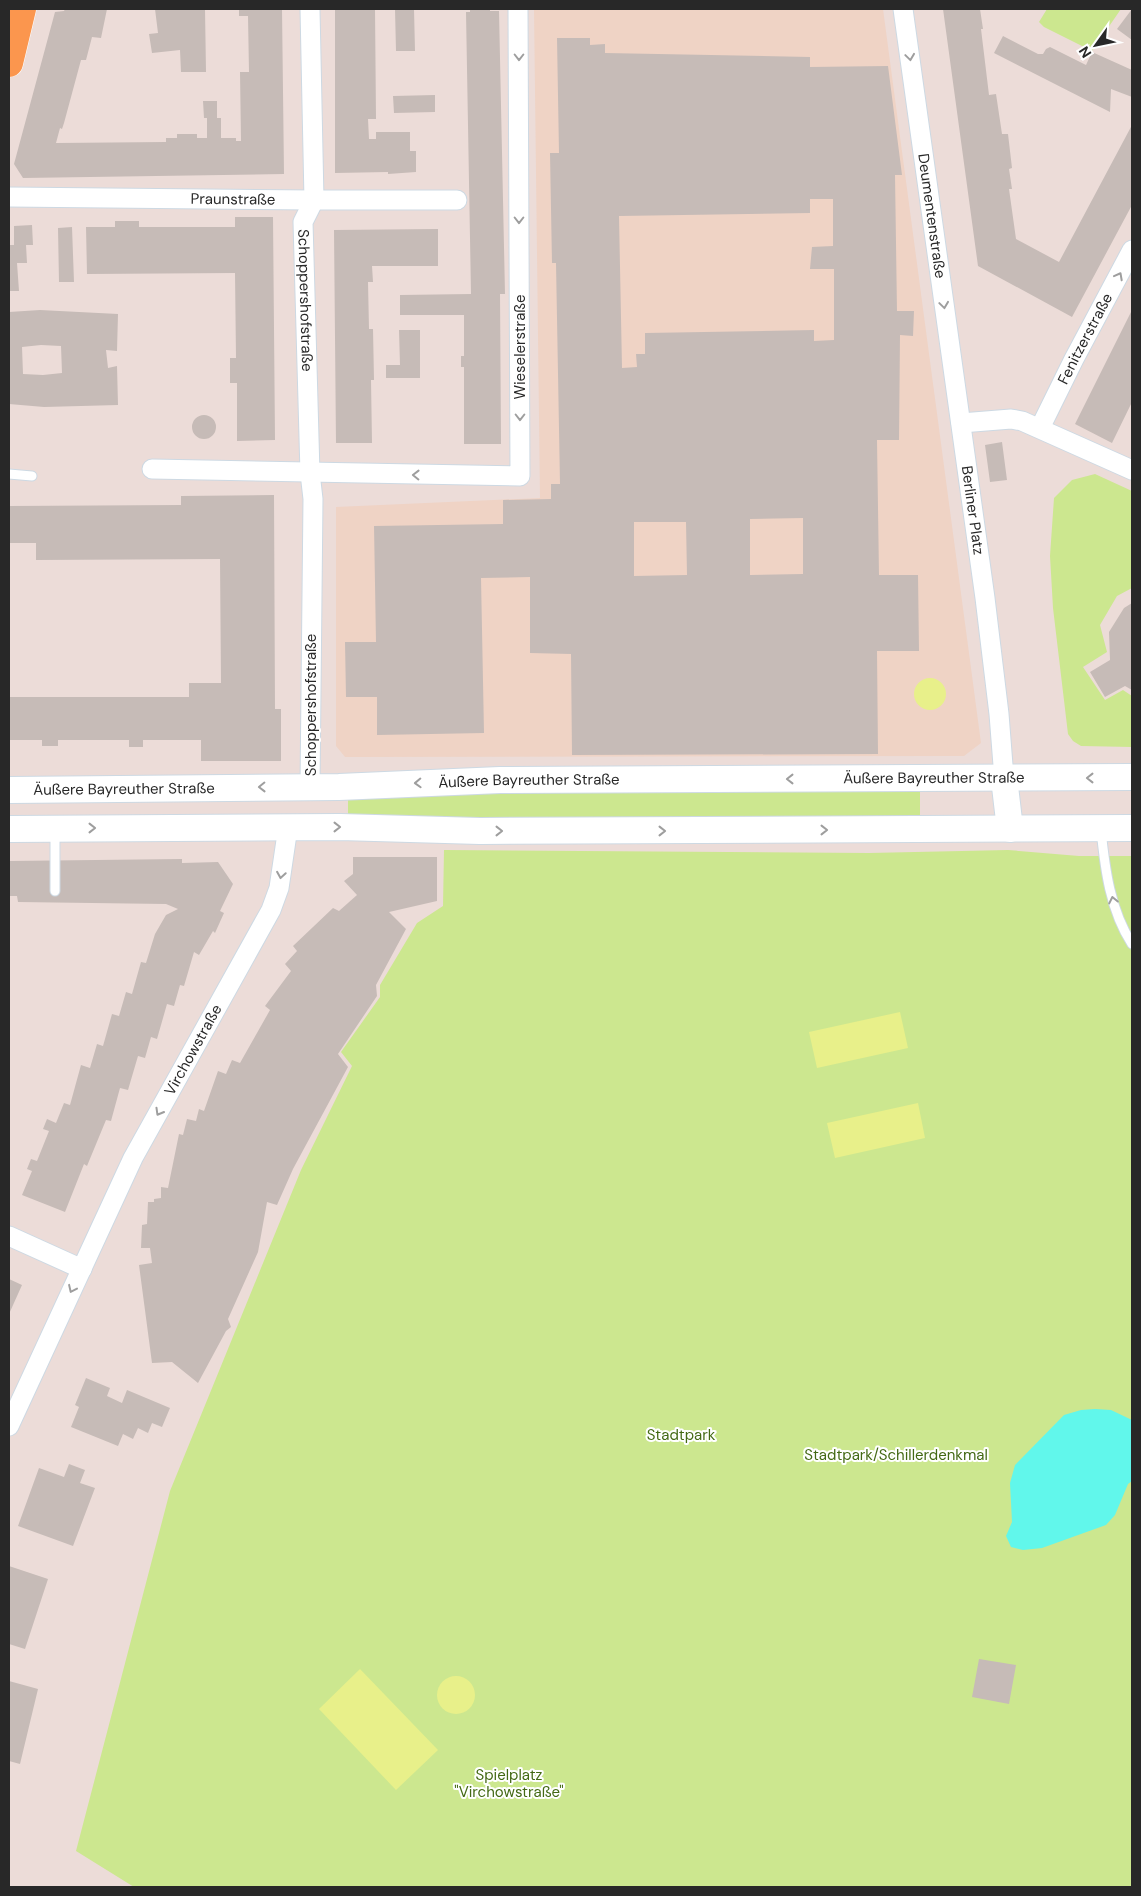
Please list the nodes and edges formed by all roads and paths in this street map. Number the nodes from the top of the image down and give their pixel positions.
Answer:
1 (22, 9) edge
2 (310, 9) edge
3 (518, 9) edge
4 (903, 9) edge
5 (9, 64) edge
6 (9, 197) edge
7 (314, 200) junction
8 (457, 200) dead end
9 (1132, 250) edge
10 (961, 423) junction
11 (1040, 428) junction
12 (152, 469) dead end
13 (1132, 470) edge
14 (310, 473) junction
15 (9, 474) edge
16 (32, 476) dead end
17 (1132, 777) edge
18 (1004, 778) junction
19 (310, 787) junction
20 (9, 790) edge
21 (288, 827) junction
22 (1132, 828) edge
23 (9, 829) edge
24 (1010, 829) junction
25 (1101, 829) junction
26 (55, 840) dead end
27 (55, 891) dead end
28 (1132, 944) edge
29 (9, 1236) edge
30 (82, 1269) junction
31 (9, 1426) edge

1 - 5 main road
2 - 7 street, Schoppershofstraße
3 -> 14 street, Wieselerstraße
4 -> 10 street, Deumentenstraße
6 - 7 street, Praunstraße
7 - 8 street, Praunstraße
7 - 14 street, Schoppershofstraße
11 -> 9 street, Fenitzerstraße
10 - 11 street
10 - 18 street, Berliner Platz
11 - 13 street
12 - 14 street
14 - 19 street, Schoppershofstraße
15 - 16 lane
17 -> 18 main road, Äußere Bayreuther Straße
18 -> 19 main road, Äußere Bayreuther Straße
18 - 24 main road
19 -> 20 main road, Äußere Bayreuther Straße
23 -> 21 main road
21 -> 24 main road
21 -> 30 street, Virchowstraße
22 - 25 main road
24 - 25 main road
28 -> 25 lane
26 - 27 lane
29 - 30 street
30 -> 31 street, Virchowstraße

